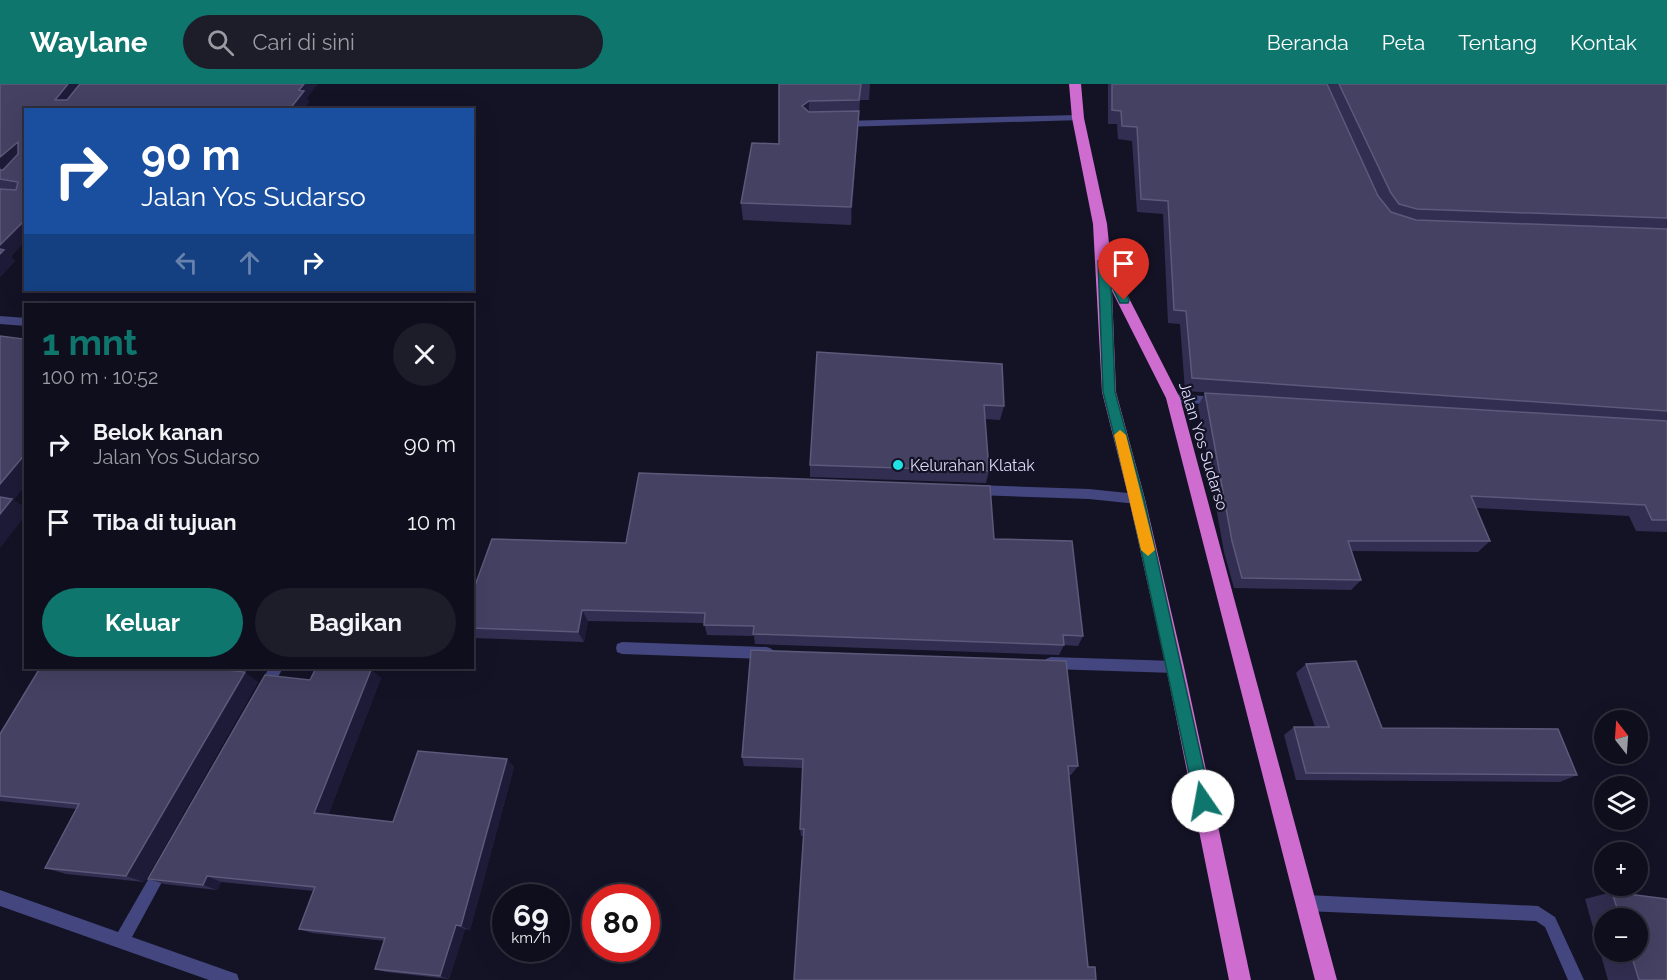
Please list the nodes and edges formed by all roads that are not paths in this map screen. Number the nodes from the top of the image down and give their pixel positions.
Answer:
1 (1075, 84) edge
2 (1078, 118) junction
3 (832, 124) edge
4 (1104, 261) junction
5 (0, 320) edge
6 (24, 322) edge
7 (1173, 398) junction
8 (1232, 402) edge
9 (961, 490) edge
10 (1137, 499) junction
11 (622, 648) dead end
12 (786, 653) edge
13 (1033, 662) edge
14 (1175, 667) junction
15 (275, 669) edge
16 (259, 698) edge
17 (167, 860) edge
18 (0, 898) edge
19 (1306, 903) junction
20 (121, 941) junction
21 (231, 980) edge
22 (1240, 980) edge
23 (1326, 980) edge
24 (1576, 980) edge

1 - 2 highway
2 - 3 street
2 - 4 highway
4 - 7 highway, Jalan Yos Sudarso
4 - 10 highway
5 - 6 street
7 - 8 street
7 - 19 highway, Jalan Yos Sudarso
9 - 10 street
10 - 14 highway
11 - 12 street
13 - 14 street
14 - 22 highway
15 - 16 street
17 - 20 street
18 - 20 street
19 - 23 highway, Jalan Yos Sudarso
19 - 24 street
20 - 21 street

